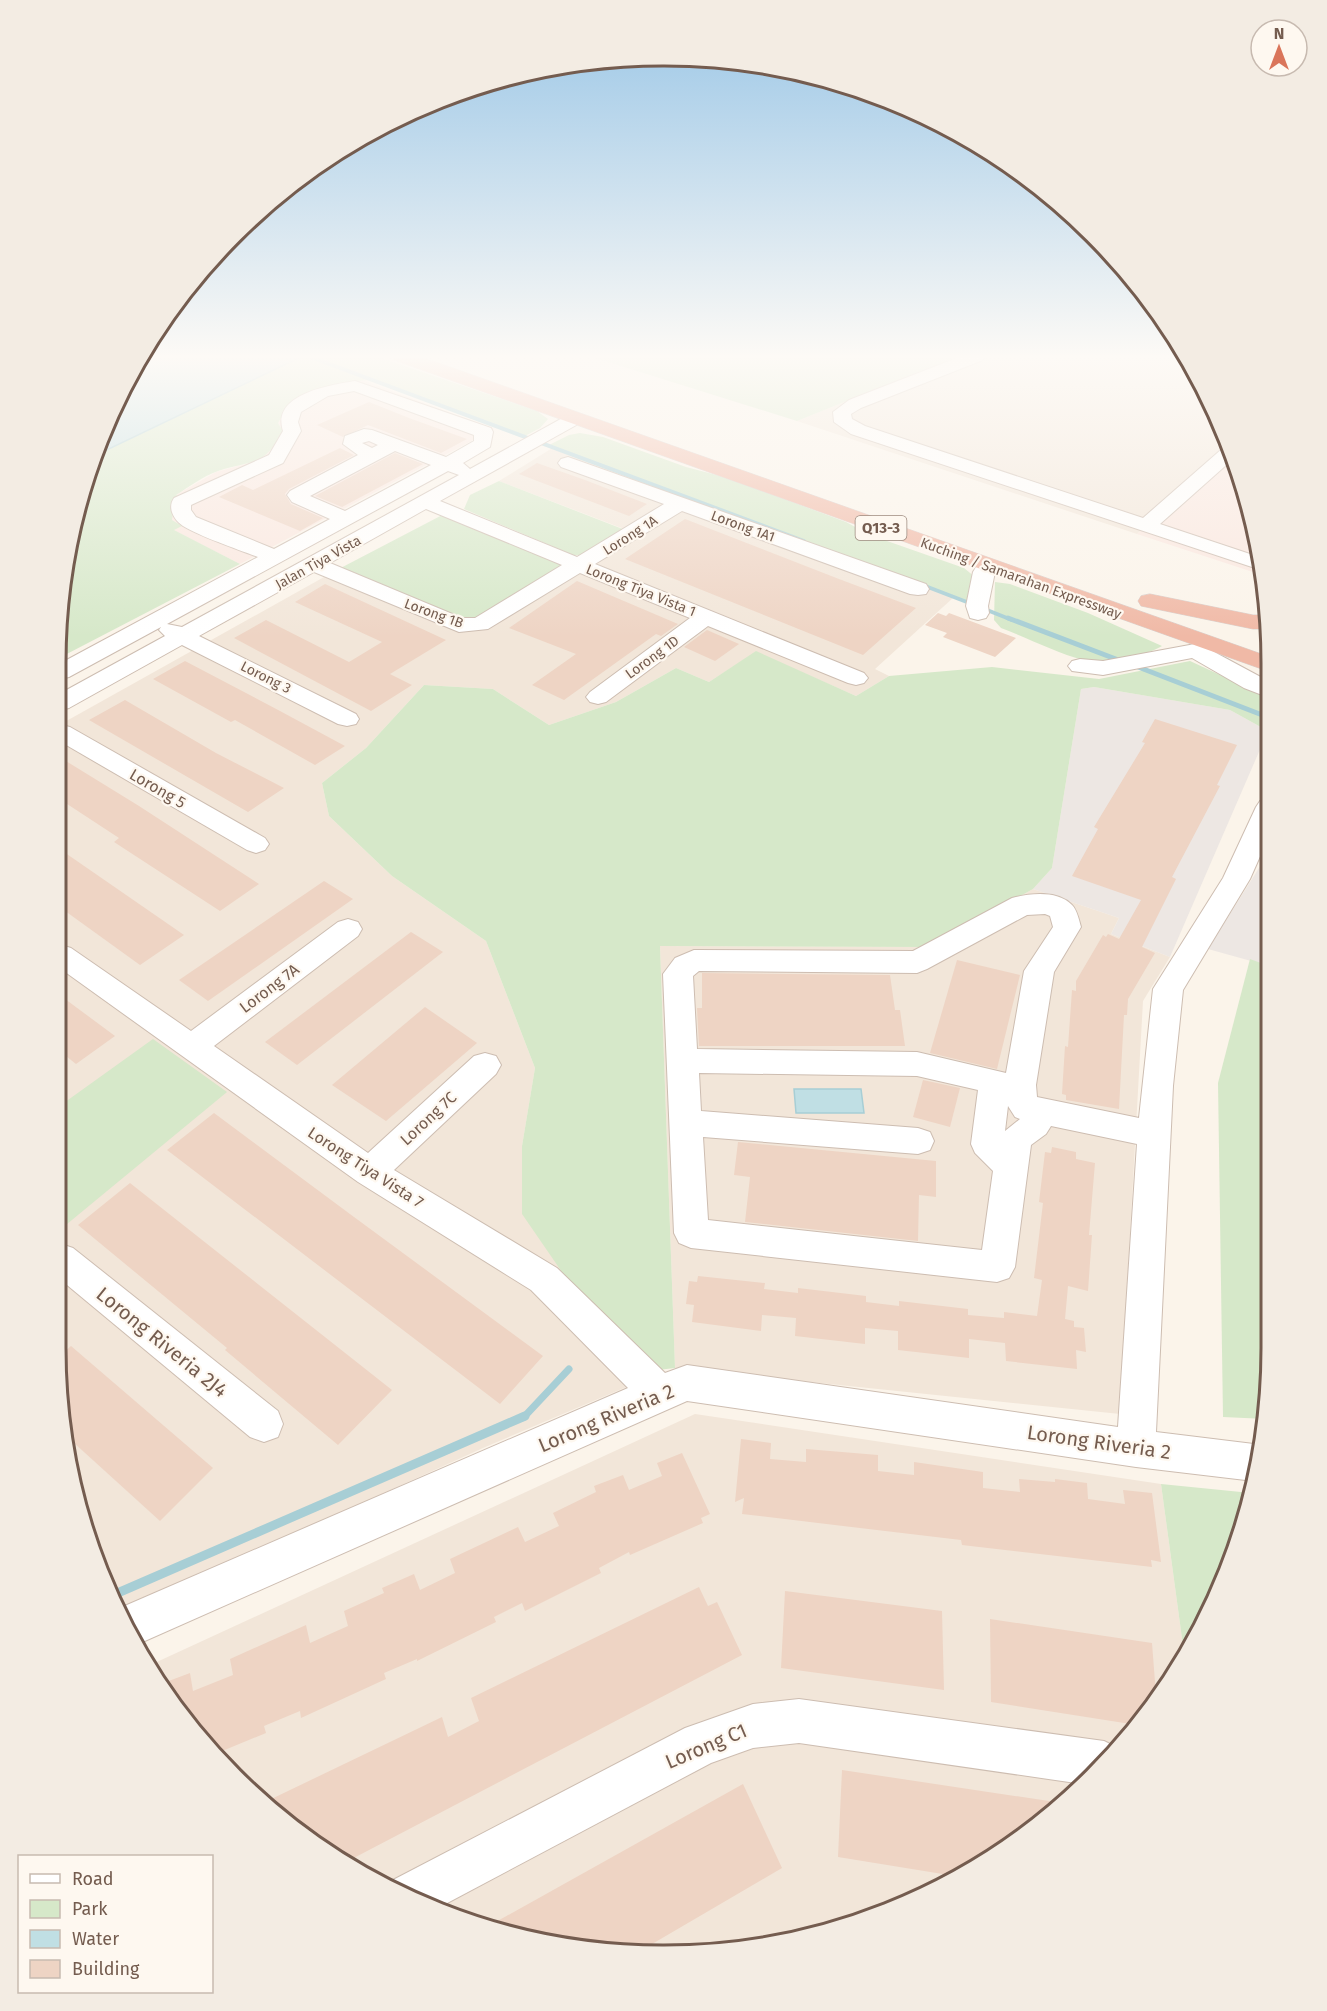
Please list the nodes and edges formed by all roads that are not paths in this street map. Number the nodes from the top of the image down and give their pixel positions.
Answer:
1 (281, 450) edge
2 (381, 450) edge
3 (408, 450) edge
4 (471, 450) edge
5 (518, 450) edge
6 (661, 450) edge
7 (725, 450) edge
8 (918, 450) edge
9 (1224, 457) edge
10 (568, 463) dead end
11 (446, 465) junction
12 (474, 474) junction
13 (191, 497) junction
14 (425, 502) junction
15 (679, 504) junction
16 (211, 507) dead end
17 (852, 518) junction
18 (346, 519) junction
19 (242, 522) dead end
20 (1146, 526) junction
21 (284, 552) junction
22 (1252, 561) edge
23 (314, 564) junction
24 (580, 565) junction
25 (984, 572) junction
26 (918, 589) dead end
27 (1150, 601) junction
28 (978, 613) dead end
29 (706, 617) junction
30 (153, 622) junction
31 (1260, 622) edge
32 (185, 636) junction
33 (1195, 651) junction
34 (1261, 659) edge
35 (1261, 661) edge
36 (1261, 662) edge
37 (1080, 666) dead end
38 (66, 669) edge
39 (856, 678) dead end
40 (1261, 687) edge
41 (598, 697) dead end
42 (66, 700) edge
43 (347, 719) dead end
44 (66, 735) edge
45 (1261, 824) edge
46 (256, 844) dead end
47 (348, 929) dead end
48 (66, 959) edge
49 (191, 1047) junction
50 (682, 1061) junction
51 (485, 1065) dead end
52 (995, 1096) junction
53 (686, 1123) junction
54 (1035, 1125) junction
55 (918, 1141) dead end
56 (1154, 1143) junction
57 (1009, 1165) junction
58 (370, 1172) junction
59 (66, 1263) edge
60 (659, 1393) junction
61 (264, 1424) dead end
62 (1136, 1448) junction
63 (1250, 1461) edge
64 (134, 1624) edge
65 (1093, 1762) edge
66 (419, 1892) edge

1 - 13 street
2 - 18 street
3 - 11 street
4 - 11 street
5 - 12 street, Jalan Tiya Vista
6 - 17 highway, Kuching / Samarahan Expressway / Q13-3
7 - 27 highway, Kuching / Samarahan Expressway / Q13-3
8 - 20 street
9 - 20 street
10 - 15 street, Lorong 1A1
11 - 12 street
11 - 18 street
12 - 14 street, Jalan Tiya Vista
13 - 16 street
13 - 21 street
14 - 23 street, Jalan Tiya Vista
14 - 24 street, Lorong Tiya Vista 1
15 - 24 street, Lorong 1A
15 - 26 street, Lorong 1A1
17 - 25 highway
17 - 35 highway, Kuching / Samarahan Expressway / Q13-3
18 - 21 street
19 - 21 street
20 - 22 street
21 - 30 street
23 - 24 street, Lorong 1B
23 - 32 street, Jalan Tiya Vista
24 - 29 street, Lorong Tiya Vista 1
25 - 28 street
25 - 33 highway
27 - 31 highway
27 - 34 highway, Kuching / Samarahan Expressway / Q13-3
29 - 39 street, Lorong Tiya Vista 1
29 - 41 street, Lorong 1D
30 - 32 street, Lorong 3
30 - 38 street
32 - 42 street, Jalan Tiya Vista
32 - 43 street, Lorong 3
33 - 36 highway
33 - 37 street
33 - 40 street
44 - 46 street, Lorong 5
45 - 56 street
47 - 49 street, Lorong 7A
48 - 49 street, Lorong Tiya Vista 7
49 - 58 street, Lorong Tiya Vista 7
50 - 52 street
50 - 53 street
50 - 56 street
51 - 58 street, Lorong 7C
52 - 54 street
52 - 57 street
53 - 55 street
53 - 57 street
54 - 56 street
54 - 57 street
56 - 62 street
58 - 60 street, Lorong Tiya Vista 7
59 - 61 street, Lorong Riveria 2J4
60 - 62 street, Lorong Riveria 2
60 - 64 street, Lorong Riveria 2
62 - 63 street, Lorong Riveria 2
65 - 66 street, Lorong C1

